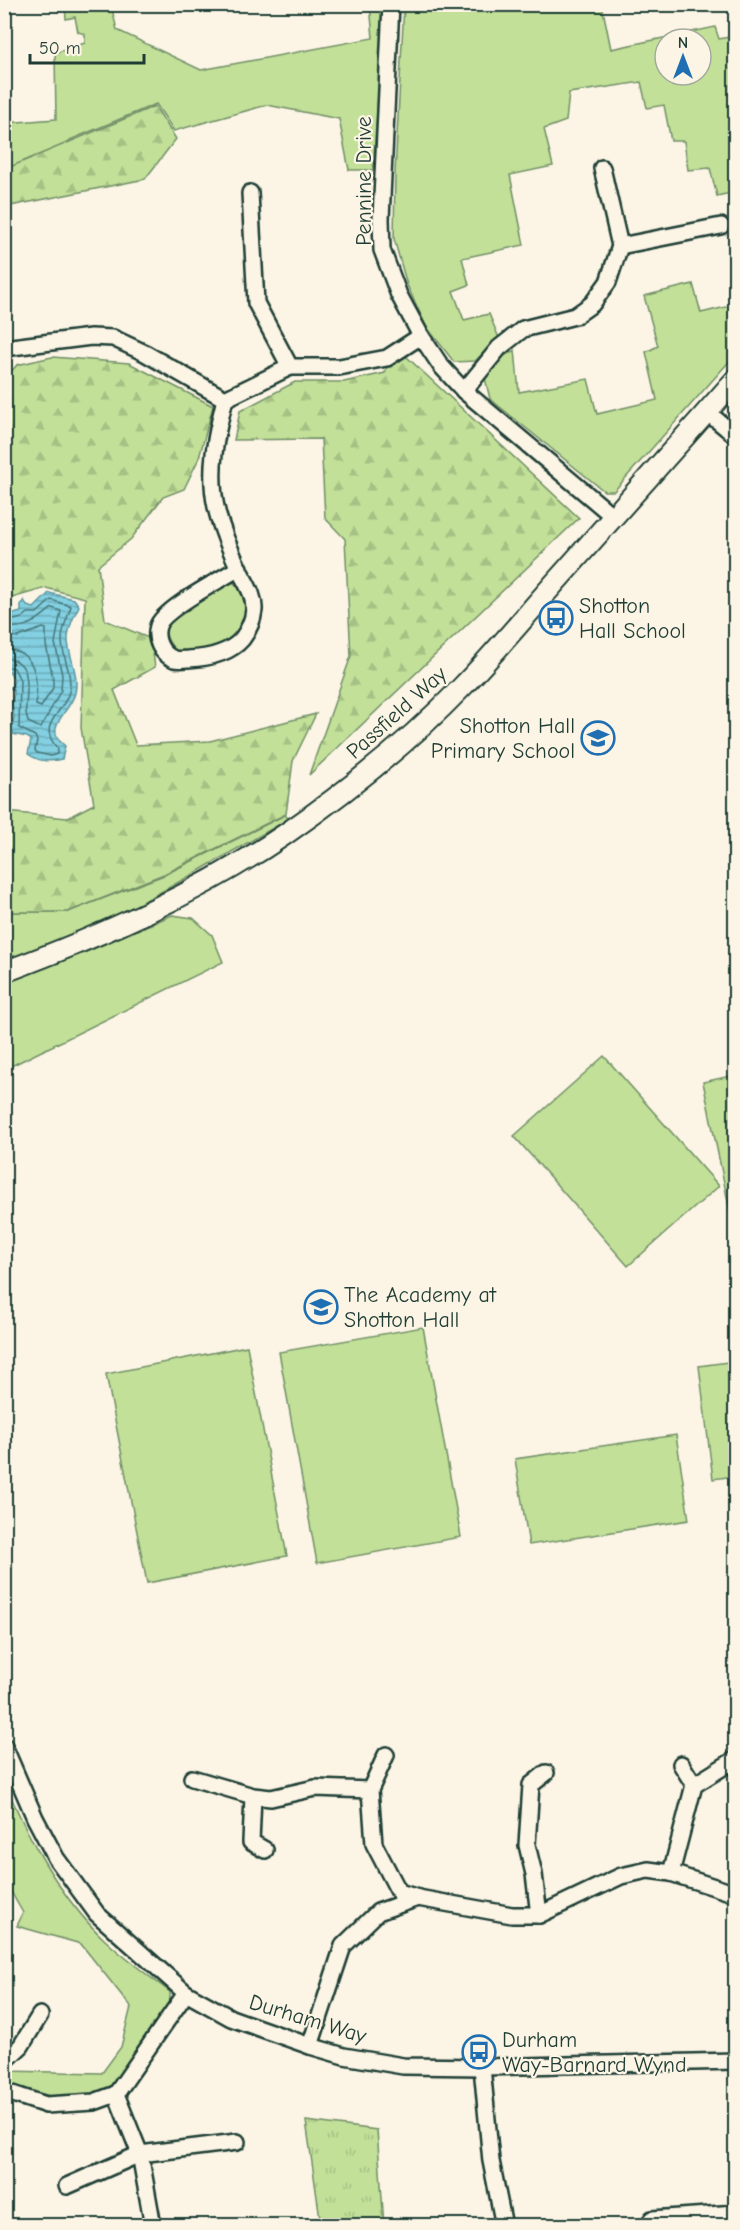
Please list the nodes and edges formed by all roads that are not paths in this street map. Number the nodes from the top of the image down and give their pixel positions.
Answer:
1 (391, 4) edge
2 (602, 168) dead end
3 (250, 192) dead end
4 (721, 226) dead end
5 (620, 246) junction
6 (421, 336) junction
7 (4, 348) edge
8 (290, 367) junction
9 (735, 379) edge
10 (464, 392) junction
11 (225, 399) junction
12 (707, 412) junction
13 (735, 436) edge
14 (614, 517) junction
15 (239, 568) junction
16 (4, 972) edge
17 (4, 1746) edge
18 (386, 1755) dead end
19 (735, 1759) edge
20 (681, 1764) dead end
21 (546, 1773) dead end
22 (192, 1778) dead end
23 (694, 1785) junction
24 (370, 1790) junction
25 (253, 1796) junction
26 (265, 1850) dead end
27 (671, 1873) junction
28 (735, 1894) edge
29 (418, 1898) junction
30 (539, 1915) junction
31 (186, 1992) junction
32 (40, 2015) dead end
33 (310, 2046) junction
34 (735, 2061) edge
35 (4, 2062) edge
36 (482, 2067) junction
37 (4, 2091) edge
38 (116, 2094) junction
39 (237, 2142) dead end
40 (140, 2154) junction
41 (66, 2186) dead end
42 (735, 2213) edge
43 (652, 2219) dead end
44 (153, 2226) edge
45 (504, 2226) edge

1 - 6 street, Pennine Drive
2 - 5 street
3 - 8 street
4 - 5 street
5 - 10 street
6 - 8 street
6 - 10 street, Pennine Drive
7 - 11 street
8 - 11 street
9 - 12 street, Passfield Way
10 - 14 street, Pennine Drive
11 - 15 street
12 - 13 street
12 - 14 street, Passfield Way
14 - 16 street, Passfield Way
15 - 15 street
17 - 31 street, Durham Way
18 - 24 street
19 - 23 street
20 - 23 street
21 - 30 street
22 - 25 street
23 - 27 street
24 - 25 street
24 - 29 street
25 - 26 street
27 - 28 street
27 - 30 street
29 - 30 street
29 - 33 street
31 - 33 street, Durham Way
31 - 38 street
32 - 35 street
33 - 36 street, Durham Way
34 - 36 street, Durham Way
36 - 45 street
37 - 38 street
38 - 40 street
39 - 40 street
40 - 41 street
40 - 44 street
42 - 43 street

